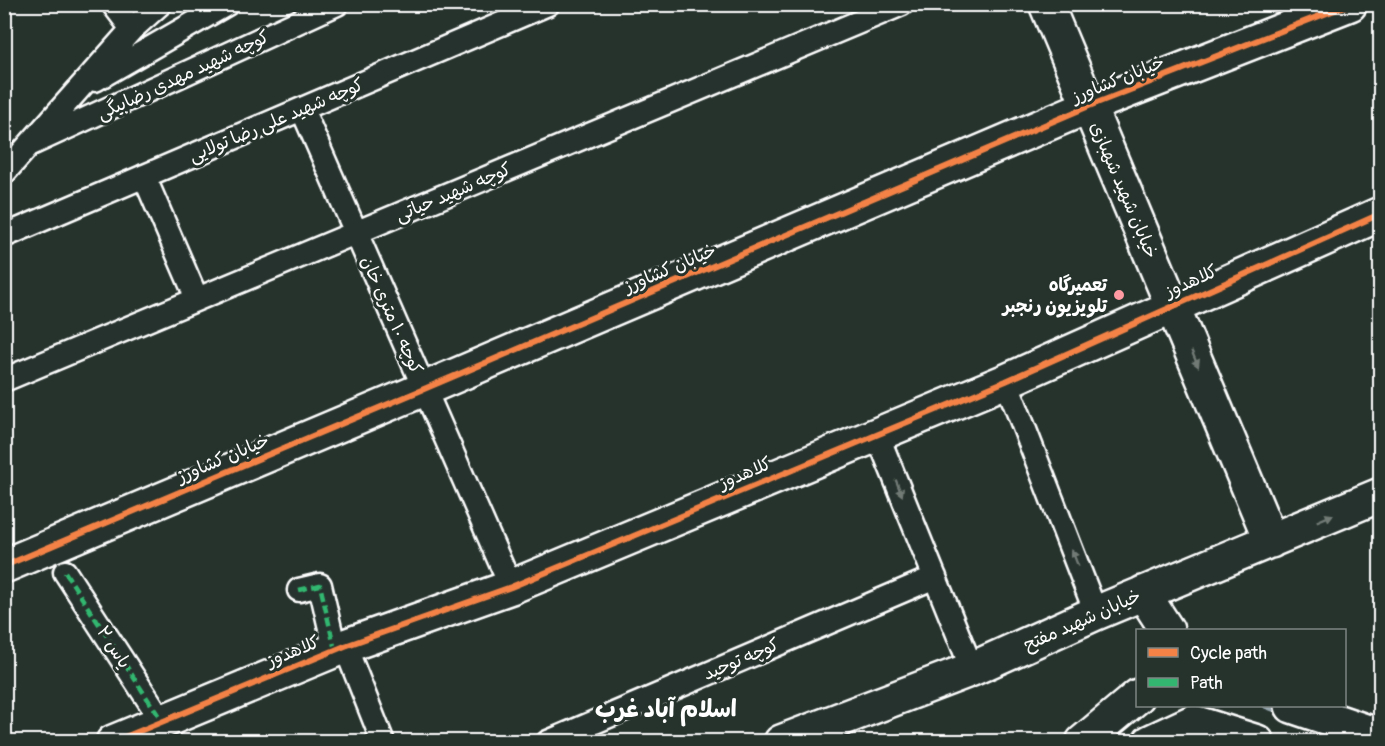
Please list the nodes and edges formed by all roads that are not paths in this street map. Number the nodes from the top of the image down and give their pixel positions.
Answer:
1 (113, 4) edge
2 (160, 4) edge
3 (227, 4) edge
4 (337, 4) edge
5 (548, 4) edge
6 (902, 4) edge
7 (1047, 4) edge
8 (1350, 4) edge
9 (132, 29) junction
10 (79, 89) junction
11 (1089, 106) junction
12 (302, 110) junction
13 (29, 145) junction
14 (4, 173) edge
15 (144, 177) junction
16 (1380, 214) edge
17 (356, 233) junction
18 (4, 236) edge
19 (197, 300) junction
20 (1173, 306) junction
21 (4, 380) edge
22 (1006, 381) junction
23 (424, 389) junction
24 (877, 434) junction
25 (1380, 495) edge
26 (1271, 541) junction
27 (4, 566) edge
28 (65, 572) dead end
29 (935, 577) junction
30 (511, 587) junction
31 (299, 590) dead end
32 (1143, 593) junction
33 (1096, 613) junction
34 (1166, 629) edge
35 (340, 648) junction
36 (972, 669) junction
37 (1136, 697) edge
38 (1298, 707) edge
39 (1195, 714) edge
40 (162, 721) junction
41 (1380, 736) edge
42 (113, 741) edge
43 (383, 741) edge
44 (548, 741) edge
45 (781, 741) edge
46 (1083, 741) edge
47 (1150, 741) edge
48 (1257, 741) edge

1 - 9 street
2 - 9 street
3 - 10 street
4 - 13 street, کوچه شهید مهدی رضابیگی
5 - 12 street, کوچه شهید علی رضا تولایی
6 - 17 street, کوچه شهید حیاتی
7 - 11 street, خیابان شهید شهبازی
8 - 11 street, خیابان کشاورز
9 - 10 street
10 - 13 street
11 - 20 street, خیابان شهید شهبازی
11 - 23 street, خیابان کشاورز
12 - 15 street, کوچه شهید علی رضا تولایی
12 - 17 street, کوچه ۱۰ متری خان
13 - 14 street
15 - 18 street, کوچه شهید علی رضا تولایی
15 - 19 street
16 - 20 street, کلاهدوز
17 - 19 street, کوچه شهید حیاتی
17 - 23 street, کوچه ۱۰ متری خان
19 - 21 street, کوچه شهید حیاتی
20 - 22 street, کلاهدوز
20 -> 26 street, خیابان شهید شهبازی
22 - 24 street, کلاهدوز
33 -> 22 street
23 - 27 street, خیابان کشاورز
23 - 30 street, کوچه ۱۰ متری خان
24 -> 29 street
24 - 30 street, کلاهدوز
26 -> 25 street, خیابان شهید مفتح
26 - 32 street, خیابان شهید مفتح
28 - 40 street, یاس ۲
29 - 36 street
29 - 44 street, کوچه توحید
30 - 35 street, کلاهدوز
31 - 35 street
32 - 33 street, خیابان شهید مفتح
32 - 34 street
33 - 36 street, خیابان شهید مفتح
35 - 40 street, کلاهدوز
35 - 43 street
36 - 45 street, خیابان شهید مفتح
37 - 46 street
38 - 41 street
39 - 47 street
39 - 48 street
40 - 42 street, کلاهدوز

